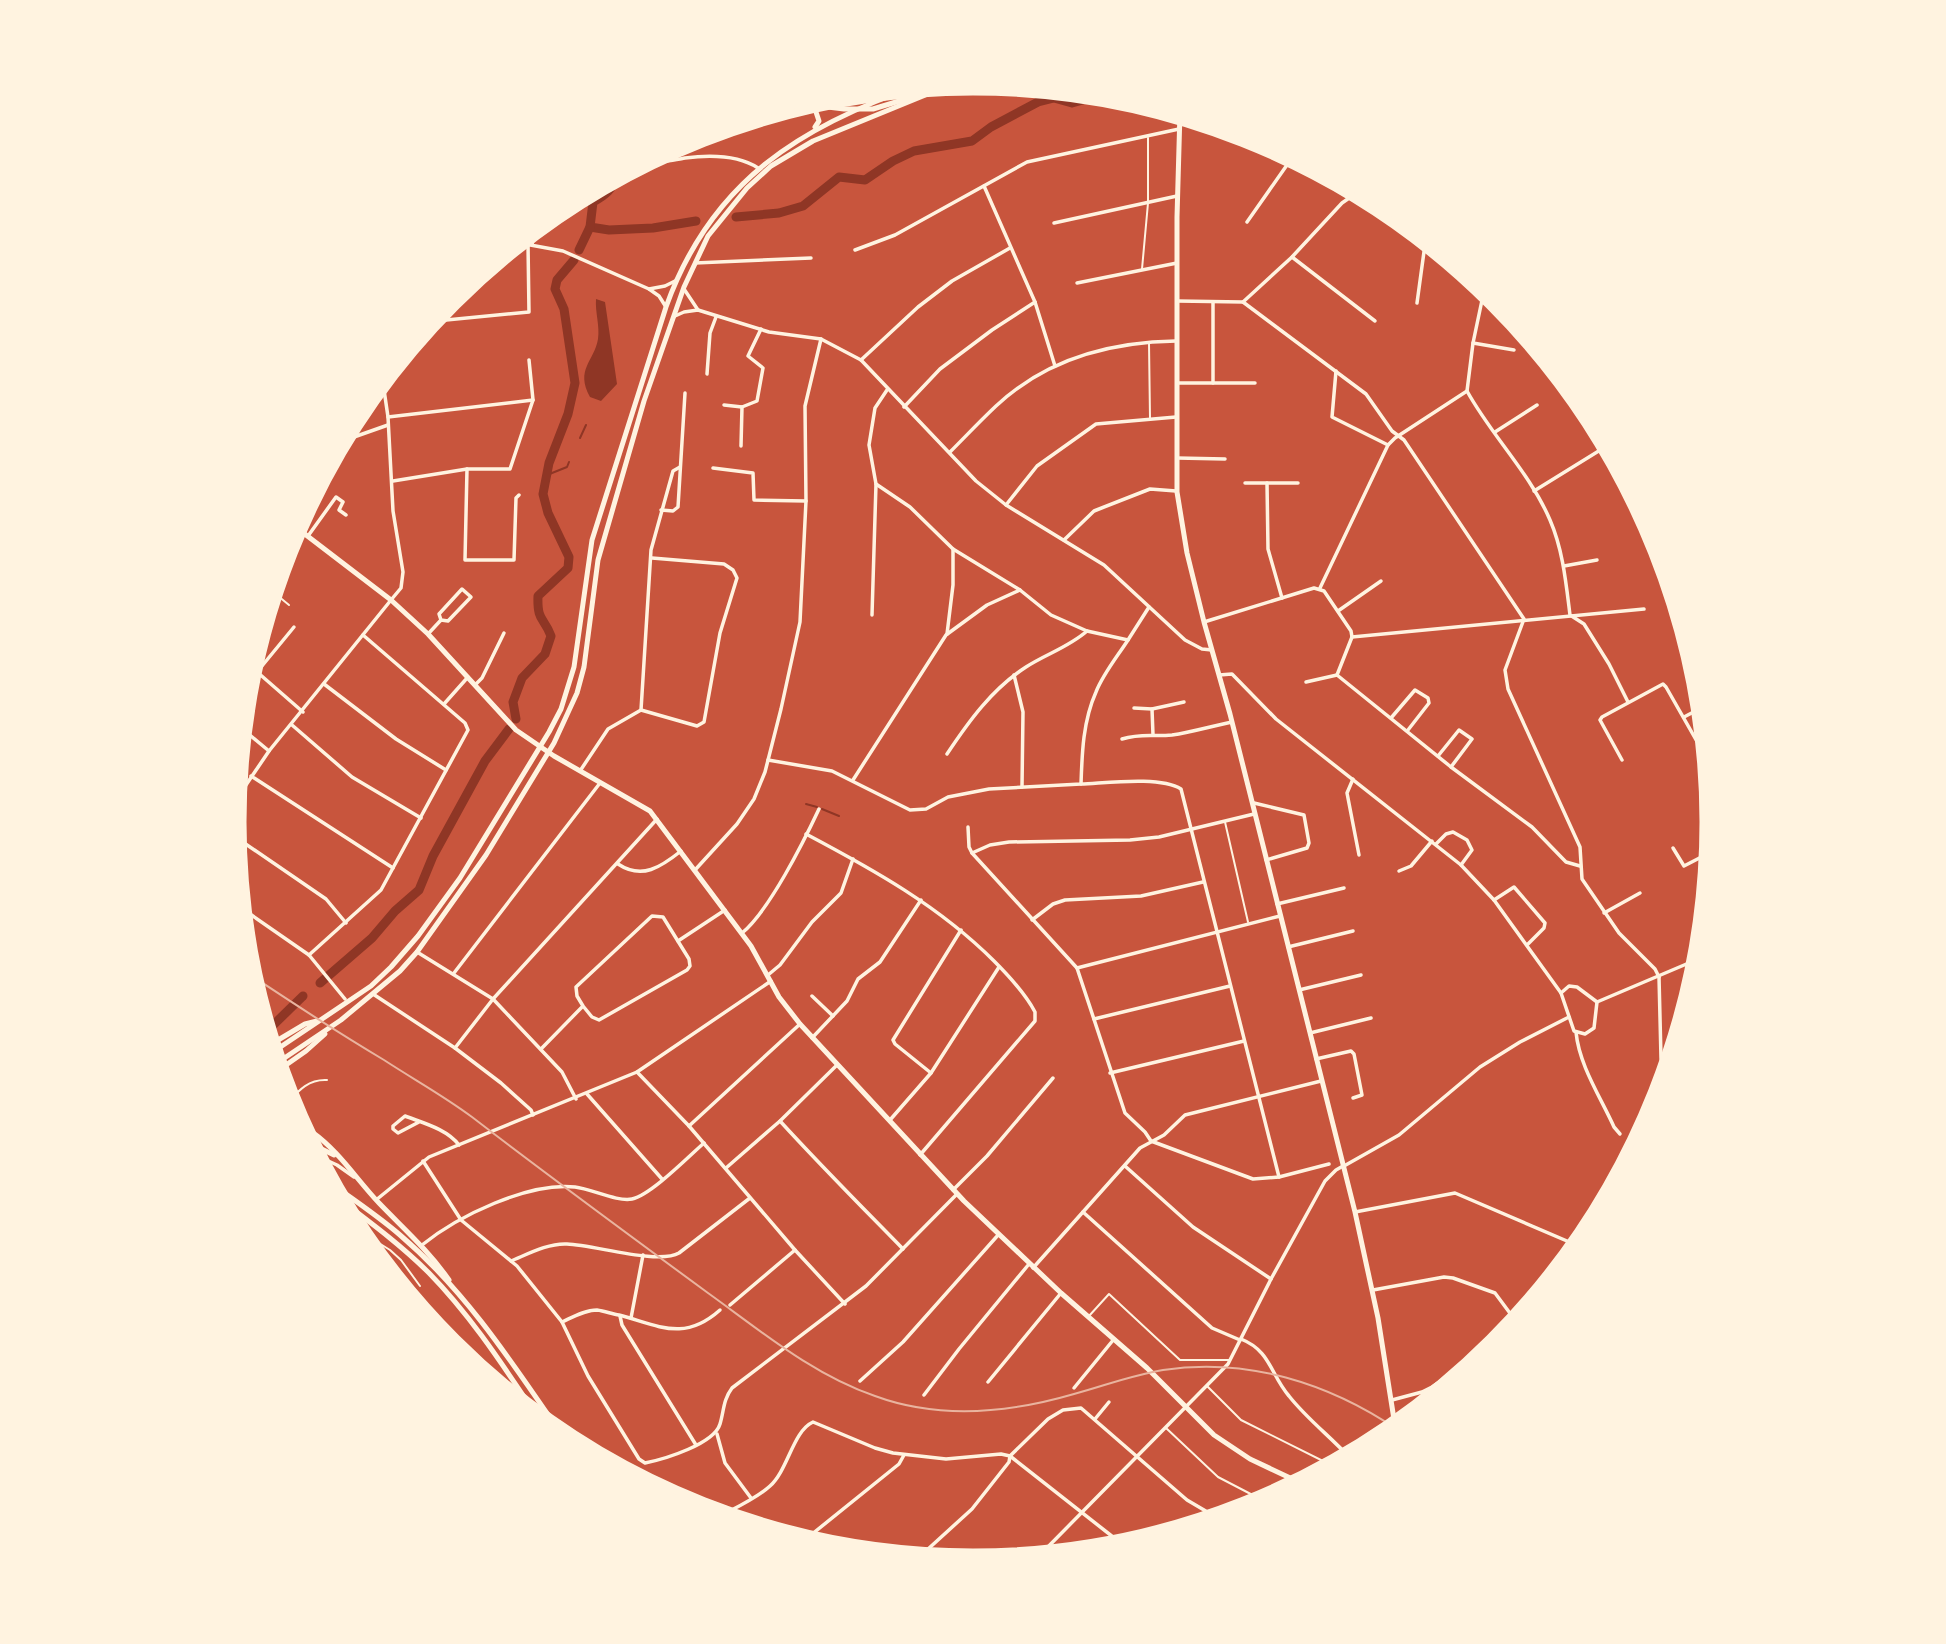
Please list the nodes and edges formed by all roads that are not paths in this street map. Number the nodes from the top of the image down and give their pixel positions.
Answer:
1 (927, 93) edge
2 (928, 93) edge
3 (887, 96) edge
4 (867, 99) edge
5 (879, 99) junction
6 (823, 107) edge
7 (815, 109) edge
8 (857, 109) junction
9 (1180, 121) edge
10 (1193, 125) edge
11 (1180, 126) junction
12 (808, 134) junction
13 (1148, 134) junction
14 (663, 160) edge
15 (1289, 163) edge
16 (758, 168) junction
17 (984, 186) junction
18 (1343, 192) edge
19 (1177, 196) junction
20 (1351, 197) edge
21 (1342, 202) junction
22 (1148, 203) junction
23 (1247, 222) dead end
24 (1054, 223) dead end
25 (532, 239) edge
26 (526, 244) edge
27 (530, 244) junction
28 (1425, 247) edge
29 (1010, 248) junction
30 (855, 250) dead end
31 (1292, 257) junction
32 (811, 258) dead end
33 (694, 263) junction
34 (1177, 263) junction
35 (1142, 270) junction
36 (675, 281) junction
37 (1077, 283) dead end
38 (684, 287) junction
39 (649, 289) junction
40 (1483, 298) edge
41 (1176, 301) junction
42 (1035, 302) junction
43 (1213, 302) junction
44 (1243, 302) junction
45 (1417, 303) dead end
46 (666, 307) junction
47 (698, 310) junction
48 (673, 317) junction
49 (716, 317) junction
50 (441, 321) edge
51 (1375, 321) dead end
52 (761, 329) junction
53 (821, 339) junction
54 (1176, 341) junction
55 (1149, 342) junction
56 (1474, 344) junction
57 (1514, 350) dead end
58 (529, 360) dead end
59 (861, 360) junction
60 (1055, 366) junction
61 (1336, 371) junction
62 (707, 374) dead end
63 (1176, 383) junction
64 (1213, 383) junction
65 (1255, 383) dead end
66 (384, 390) edge
67 (887, 390) junction
68 (1467, 391) junction
69 (685, 393) dead end
70 (533, 400) junction
71 (723, 405) dead end
72 (1537, 405) dead end
73 (742, 407) junction
74 (904, 407) junction
75 (1176, 416) junction
76 (388, 417) junction
77 (1150, 418) junction
78 (388, 425) junction
79 (1495, 432) junction
80 (1399, 436) junction
81 (351, 438) edge
82 (1388, 445) junction
83 (741, 446) dead end
84 (1601, 449) edge
85 (950, 452) junction
86 (1177, 458) junction
87 (1225, 459) dead end
88 (680, 467) junction
89 (713, 468) dead end
90 (467, 469) junction
91 (393, 481) junction
92 (1245, 483) dead end
93 (1267, 483) junction
94 (1298, 483) dead end
95 (876, 484) junction
96 (1534, 491) junction
97 (1177, 492) junction
98 (519, 495) dead end
99 (806, 501) junction
100 (1006, 505) junction
101 (661, 510) junction
102 (345, 515) dead end
103 (302, 532) edge
104 (308, 536) junction
105 (1064, 540) junction
106 (953, 549) junction
107 (652, 558) junction
108 (1597, 560) dead end
109 (1564, 566) junction
110 (1381, 581) dead end
111 (1320, 588) junction
112 (1020, 590) junction
113 (278, 596) edge
114 (1282, 598) junction
115 (391, 600) junction
116 (289, 605) dead end
117 (1149, 607) junction
118 (1644, 609) dead end
119 (1338, 611) junction
120 (872, 615) dead end
121 (1570, 615) junction
122 (1524, 619) junction
123 (441, 620) junction
124 (1204, 622) junction
125 (294, 627) dead end
126 (1087, 631) junction
127 (504, 633) dead end
128 (428, 634) junction
129 (363, 635) junction
130 (946, 635) junction
131 (1352, 636) junction
132 (1128, 640) junction
133 (1212, 650) junction
134 (258, 671) edge
135 (257, 672) edge
136 (1014, 675) junction
137 (1219, 675) junction
138 (1337, 675) junction
139 (468, 677) junction
140 (1306, 682) dead end
141 (324, 684) junction
142 (475, 685) junction
143 (1184, 702) dead end
144 (1628, 702) junction
145 (444, 704) junction
146 (1134, 708) dead end
147 (642, 709) junction
148 (1152, 709) junction
149 (1695, 711) edge
150 (303, 712) junction
151 (1684, 717) junction
152 (1391, 718) junction
153 (1232, 722) junction
154 (292, 725) junction
155 (1407, 730) junction
156 (247, 733) edge
157 (1153, 735) junction
158 (1122, 739) dead end
159 (1700, 745) edge
160 (540, 747) junction
161 (269, 751) junction
162 (548, 752) junction
163 (947, 754) dead end
164 (1438, 756) junction
165 (768, 760) junction
166 (1622, 760) dead end
167 (1451, 767) junction
168 (446, 770) junction
169 (580, 771) junction
170 (251, 776) junction
171 (1353, 779) junction
172 (853, 780) junction
173 (600, 782) junction
174 (1081, 784) junction
175 (1022, 787) junction
176 (243, 790) edge
177 (1252, 803) junction
178 (819, 809) dead end
179 (1254, 814) junction
180 (421, 818) junction
181 (657, 819) junction
182 (1225, 821) junction
183 (968, 827) dead end
184 (1191, 829) junction
185 (806, 834) junction
186 (243, 842) edge
187 (1434, 842) junction
188 (1673, 848) dead end
189 (681, 850) junction
190 (972, 853) junction
191 (1359, 855) dead end
192 (1703, 856) edge
193 (853, 859) junction
194 (1266, 860) junction
195 (618, 864) junction
196 (1461, 865) junction
197 (1580, 866) junction
198 (393, 868) junction
199 (695, 870) junction
200 (1399, 871) dead end
201 (1203, 882) junction
202 (1344, 888) dead end
203 (1640, 892) dead end
204 (921, 900) junction
205 (1494, 900) junction
206 (1278, 904) junction
207 (725, 910) junction
208 (1604, 913) junction
209 (248, 914) edge
210 (1280, 916) junction
211 (1032, 920) junction
212 (346, 923) junction
213 (1249, 925) junction
214 (961, 930) junction
215 (1353, 931) dead end
216 (742, 933) junction
217 (1217, 933) junction
218 (678, 941) junction
219 (1528, 944) junction
220 (1288, 947) junction
221 (417, 952) junction
222 (309, 955) junction
223 (1690, 963) edge
224 (999, 967) junction
225 (1077, 968) junction
226 (454, 973) junction
227 (1361, 975) dead end
228 (1659, 977) junction
229 (769, 978) junction
230 (1230, 986) junction
231 (1299, 990) junction
232 (1561, 993) junction
233 (373, 994) junction
234 (812, 996) dead end
235 (345, 999) dead end
236 (493, 999) junction
237 (1597, 1002) junction
238 (583, 1006) junction
239 (832, 1016) junction
240 (1569, 1017) junction
241 (1371, 1018) dead end
242 (323, 1019) junction
243 (1094, 1019) junction
244 (341, 1020) junction
245 (800, 1024) junction
246 (1576, 1032) junction
247 (1310, 1033) junction
248 (812, 1038) junction
249 (276, 1041) edge
250 (1244, 1041) junction
251 (278, 1048) edge
252 (455, 1048) junction
253 (541, 1049) junction
254 (1316, 1059) junction
255 (282, 1060) edge
256 (838, 1064) junction
257 (1662, 1065) edge
258 (285, 1066) edge
259 (637, 1072) junction
260 (931, 1073) junction
261 (1110, 1073) junction
262 (1053, 1078) dead end
263 (327, 1080) dead end
264 (1321, 1081) junction
265 (295, 1094) edge
266 (587, 1094) junction
267 (1258, 1098) junction
268 (1353, 1098) dead end
269 (576, 1099) junction
270 (533, 1115) junction
271 (780, 1121) junction
272 (888, 1121) junction
273 (419, 1122) junction
274 (690, 1126) junction
275 (312, 1132) edge
276 (1620, 1134) dead end
277 (1151, 1141) junction
278 (704, 1143) junction
279 (459, 1145) junction
280 (318, 1147) edge
281 (920, 1155) junction
282 (339, 1158) junction
283 (325, 1160) edge
284 (423, 1161) junction
285 (1329, 1164) dead end
286 (1125, 1166) junction
287 (1343, 1166) junction
288 (726, 1168) junction
289 (1279, 1177) junction
290 (662, 1180) junction
291 (955, 1192) junction
292 (344, 1193) edge
293 (750, 1198) junction
294 (377, 1202) junction
295 (354, 1210) edge
296 (1083, 1212) junction
297 (1355, 1212) junction
298 (358, 1217) edge
299 (461, 1220) junction
300 (385, 1233) junction
301 (999, 1234) junction
302 (373, 1240) edge
303 (1571, 1242) edge
304 (422, 1245) junction
305 (796, 1250) junction
306 (903, 1250) junction
307 (643, 1255) junction
308 (511, 1261) junction
309 (1031, 1266) junction
310 (1271, 1279) junction
311 (420, 1286) dead end
312 (1373, 1290) junction
313 (459, 1293) junction
314 (1061, 1293) junction
315 (845, 1304) junction
316 (730, 1305) dead end
317 (720, 1310) dead end
318 (620, 1316) junction
319 (1088, 1316) junction
320 (1512, 1316) edge
321 (631, 1318) junction
322 (562, 1322) junction
323 (1114, 1339) junction
324 (1240, 1340) junction
325 (1231, 1360) junction
326 (1457, 1370) edge
327 (860, 1381) dead end
328 (988, 1382) dead end
329 (1207, 1386) junction
330 (1074, 1388) dead end
331 (924, 1395) dead end
332 (1392, 1399) junction
333 (526, 1400) edge
334 (1109, 1402) dead end
335 (1186, 1407) junction
336 (550, 1418) edge
337 (1095, 1419) junction
338 (1394, 1419) edge
339 (1166, 1427) junction
340 (716, 1433) junction
341 (696, 1445) junction
342 (1344, 1452) edge
343 (904, 1455) junction
344 (1010, 1456) junction
345 (1138, 1457) junction
346 (1325, 1462) edge
347 (1293, 1479) edge
348 (1255, 1496) edge
349 (751, 1498) junction
350 (729, 1511) edge
351 (1084, 1513) junction
352 (1210, 1513) edge
353 (811, 1535) edge
354 (1116, 1539) edge
355 (1046, 1549) edge
356 (926, 1551) edge

1 - 8 main road
2 - 33 main road
3 - 5 main road
4 - 5 main road
5 - 8 main road
6 - 8 main road
7 - 12 main road
8 - 12 main road
9 - 11 main road
10 - 11 street
11 - 13 street
11 - 19 main road
12 - 16 main road
13 - 17 street
13 - 22 lane
14 - 16 street
15 - 23 street
16 - 36 main road
17 - 29 street
17 - 30 street
18 - 21 street
19 - 22 street
19 - 34 main road
20 - 21 street
21 - 31 street
22 - 24 street
22 - 35 lane
25 - 27 street
26 - 27 street
27 - 39 street
27 - 50 street
28 - 45 street
29 - 42 street
29 - 59 street
31 - 44 street
31 - 51 street
32 - 33 street
33 - 38 main road
34 - 35 street
34 - 41 main road
35 - 37 street
36 - 39 street
36 - 46 main road
38 - 47 street
38 - 48 main road
39 - 46 street
40 - 56 street
41 - 43 street
41 - 54 main road
42 - 60 street
42 - 74 street
43 - 44 street
43 - 64 street
44 - 61 street
46 - 160 main road
47 - 48 street
47 - 49 street
48 - 162 main road
49 - 52 street
49 - 62 street
52 - 53 street
52 - 73 street
53 - 59 street
53 - 99 street
54 - 55 street
54 - 63 main road
55 - 60 street
55 - 77 lane
56 - 57 street
56 - 68 street
58 - 70 street
59 - 67 street
60 - 85 street
61 - 80 street
61 - 82 street
63 - 64 street
63 - 75 main road
64 - 65 street
66 - 76 street
67 - 74 street
67 - 95 street
68 - 79 street
68 - 80 street
69 - 88 street
70 - 76 street
70 - 90 street
71 - 73 street
72 - 79 street
73 - 83 street
74 - 85 street
75 - 77 street
75 - 86 main road
76 - 78 street
77 - 100 street
78 - 81 street
78 - 91 street
79 - 96 street
80 - 82 street
80 - 122 street
82 - 111 street
84 - 96 street
85 - 100 street
86 - 87 street
86 - 97 main road
88 - 101 street
88 - 101 street
89 - 99 street
90 - 91 street
90 - 98 street
91 - 115 street
92 - 93 street
93 - 94 street
93 - 114 street
95 - 106 street
95 - 120 street
96 - 109 street
97 - 105 street
97 - 124 main road
99 - 165 street
100 - 105 street
101 - 107 street
102 - 104 street
103 - 104 main road
104 - 115 main road
105 - 117 street
106 - 112 street
106 - 130 street
107 - 147 street
107 - 147 street
108 - 109 street
109 - 121 street
110 - 119 street
111 - 114 street
111 - 119 street
112 - 126 street
112 - 130 street
113 - 116 lane
114 - 124 street
115 - 128 main road
115 - 129 street
117 - 132 street
117 - 133 street
118 - 121 street
119 - 131 street
121 - 122 street
121 - 144 street
122 - 131 street
122 - 197 street
123 - 123 street
123 - 128 street
124 - 133 main road
125 - 134 street
126 - 132 street
126 - 136 street
127 - 142 street
128 - 139 main road
129 - 141 street
129 - 145 street
130 - 172 street
131 - 138 street
132 - 174 street
133 - 137 main road
135 - 150 street
136 - 163 street
136 - 175 street
137 - 153 main road
137 - 171 street
138 - 140 street
138 - 152 street
139 - 142 main road
139 - 145 street
141 - 150 street
141 - 168 street
142 - 160 main road
143 - 148 street
144 - 151 street
144 - 166 street
145 - 168 street
146 - 148 street
147 - 169 street
148 - 157 street
149 - 151 street
150 - 154 street
151 - 159 street
152 - 155 street
152 - 155 street
153 - 157 street
153 - 177 main road
154 - 161 street
154 - 180 street
155 - 164 street
156 - 161 street
157 - 158 street
160 - 162 main road
160 - 242 main road
161 - 170 street
162 - 169 main road
162 - 221 main road
164 - 167 street
164 - 167 street
165 - 172 street
165 - 199 street
167 - 197 street
168 - 180 street
169 - 173 main road
170 - 176 street
170 - 198 street
171 - 187 street
171 - 191 street
172 - 175 street
173 - 181 main road
173 - 226 street
174 - 175 street
174 - 184 street
177 - 179 main road
177 - 194 street
178 - 185 street
179 - 182 street
179 - 194 main road
180 - 198 street
181 - 189 main road
181 - 195 street
182 - 184 street
182 - 213 lane
183 - 190 street
184 - 190 street
184 - 201 street
185 - 193 street
185 - 216 street
186 - 212 street
187 - 196 street
187 - 196 street
187 - 200 street
188 - 192 street
189 - 195 street
189 - 199 main road
190 - 211 street
193 - 204 street
193 - 229 street
194 - 206 main road
195 - 236 street
196 - 205 street
197 - 208 street
198 - 212 street
199 - 207 main road
201 - 211 street
201 - 217 street
202 - 206 street
203 - 208 street
204 - 214 street
204 - 239 street
205 - 219 street
205 - 219 street
206 - 210 main road
207 - 216 main road
207 - 218 street
208 - 228 street
209 - 222 street
210 - 213 street
210 - 220 main road
211 - 225 street
212 - 222 street
213 - 217 street
214 - 224 street
214 - 260 street
215 - 220 street
216 - 229 main road
217 - 225 street
217 - 230 street
218 - 238 street
218 - 238 street
219 - 232 street
220 - 231 main road
221 - 226 street
221 - 233 main road
222 - 235 street
223 - 228 street
224 - 260 street
224 - 281 street
225 - 243 street
226 - 236 street
227 - 231 street
228 - 237 street
228 - 257 street
229 - 245 main road
229 - 259 street
230 - 243 street
230 - 250 street
231 - 247 main road
232 - 237 street
232 - 240 street
233 - 244 main road
233 - 252 street
234 - 239 street
236 - 252 street
236 - 253 street
237 - 246 street
238 - 253 street
239 - 248 street
240 - 246 street
240 - 287 street
241 - 247 street
242 - 249 main road
242 - 251 main road
243 - 261 street
244 - 255 main road
244 - 258 main road
245 - 248 main road
245 - 274 street
246 - 276 street
247 - 254 main road
248 - 256 main road
250 - 261 street
250 - 267 street
252 - 270 street
253 - 269 street
254 - 264 main road
254 - 268 street
256 - 271 street
256 - 272 main road
259 - 266 street
259 - 274 street
260 - 272 street
261 - 277 street
262 - 291 street
263 - 265 lane
264 - 267 street
264 - 287 main road
266 - 269 street
266 - 290 street
267 - 277 street
267 - 289 street
269 - 270 street
270 - 279 street
271 - 288 street
271 - 306 street
272 - 281 main road
273 - 273 street
273 - 279 street
274 - 278 street
275 - 282 main road
277 - 286 street
277 - 289 street
278 - 288 street
278 - 290 street
279 - 284 street
280 - 282 main road
281 - 291 main road
282 - 294 main road
283 - 294 street
284 - 294 street
284 - 299 street
285 - 289 street
286 - 296 street
286 - 310 street
287 - 297 main road
287 - 310 street
288 - 293 street
290 - 299 street
291 - 301 main road
291 - 306 street
292 - 313 main road
293 - 305 street
293 - 307 street
294 - 304 main road
295 - 300 main road
296 - 309 street
296 - 324 street
297 - 303 street
297 - 312 main road
298 - 300 main road
299 - 304 street
299 - 308 street
300 - 333 main road
301 - 309 main road
301 - 327 street
302 - 311 lane
304 - 313 main road
305 - 315 street
305 - 316 street
306 - 315 street
307 - 308 street
307 - 321 street
308 - 322 street
309 - 314 main road
309 - 331 street
310 - 324 street
312 - 320 street
312 - 332 main road
313 - 336 main road
314 - 319 main road
314 - 328 street
315 - 340 street
317 - 321 street
318 - 321 street
318 - 322 street
318 - 341 street
319 - 323 main road
319 - 325 lane
322 - 341 street
323 - 330 street
323 - 335 main road
324 - 325 street
324 - 342 street
325 - 329 street
326 - 332 street
329 - 335 street
329 - 346 lane
332 - 338 main road
334 - 337 street
335 - 339 street
335 - 347 main road
337 - 344 street
337 - 345 street
339 - 345 street
339 - 348 lane
340 - 341 street
340 - 349 street
343 - 344 street
343 - 349 street
343 - 353 street
344 - 351 street
344 - 356 street
345 - 351 street
345 - 352 street
349 - 350 street
351 - 354 street
351 - 355 street

